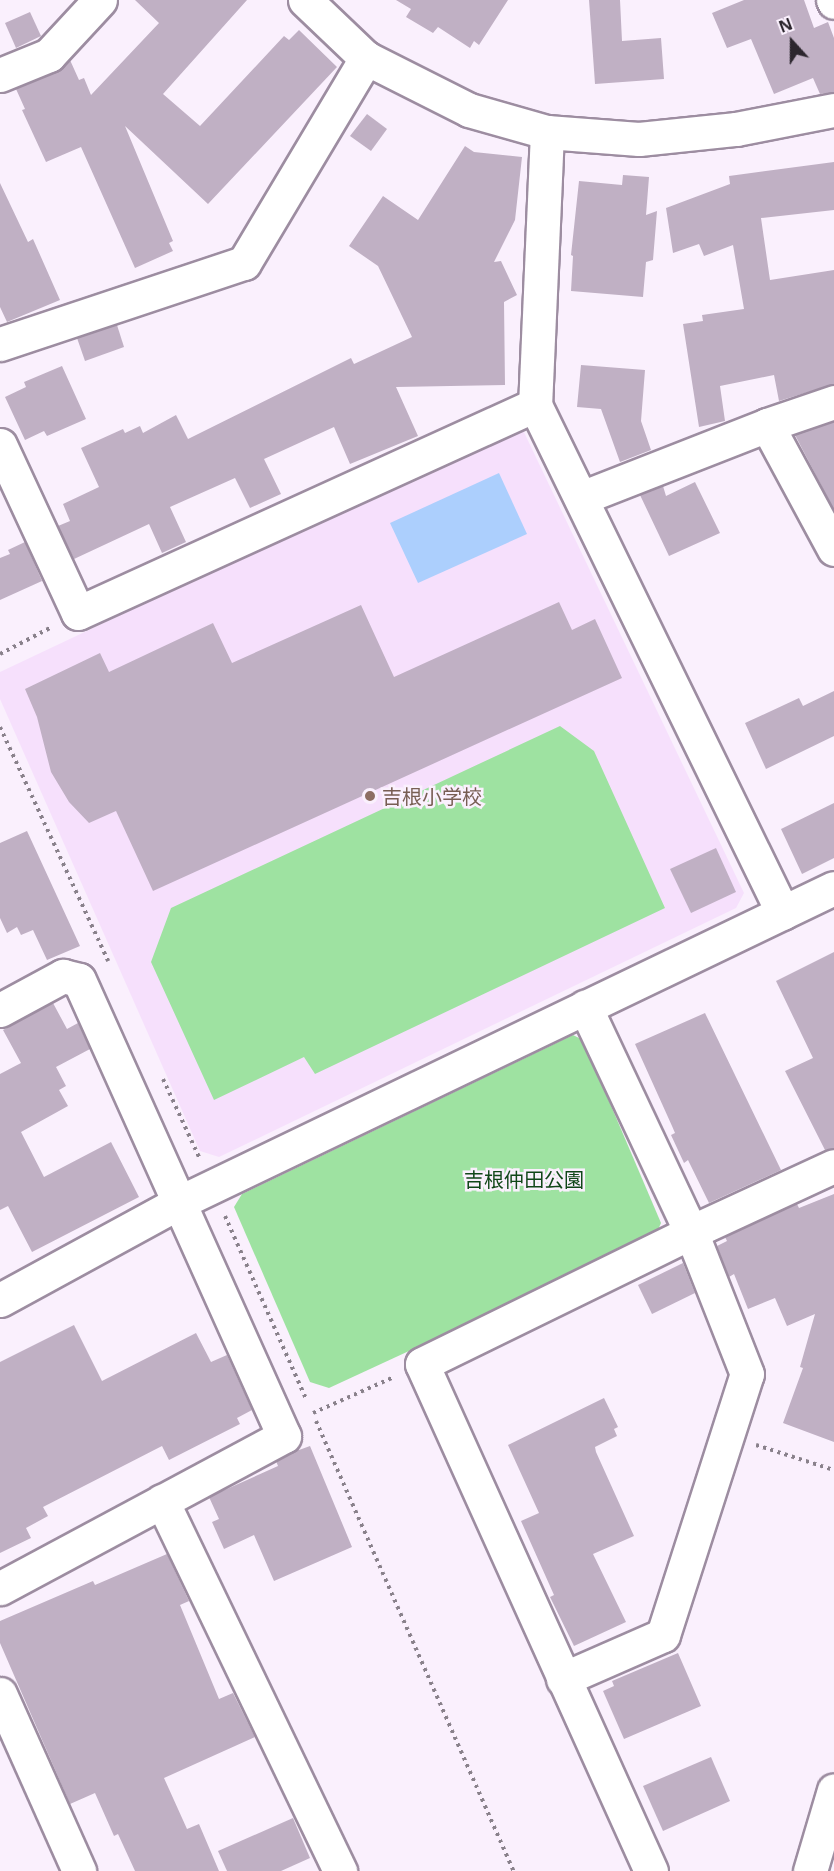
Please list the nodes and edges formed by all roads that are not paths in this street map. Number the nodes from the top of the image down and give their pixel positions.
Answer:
1 (100, 0) edge
2 (305, 0) edge
3 (366, 58) junction
4 (0, 75) edge
5 (834, 110) edge
6 (547, 132) junction
7 (0, 344) edge
8 (834, 402) edge
9 (535, 405) junction
10 (767, 424) junction
11 (0, 445) edge
12 (581, 498) junction
13 (834, 549) edge
14 (834, 888) edge
15 (783, 913) junction
16 (585, 1007) junction
17 (0, 1010) edge
18 (834, 1166) edge
19 (180, 1202) junction
20 (691, 1232) junction
21 (0, 1299) edge
22 (162, 1501) junction
23 (0, 1588) edge
24 (563, 1679) junction
25 (0, 1694) edge
26 (834, 1790) edge
27 (79, 1871) edge
28 (340, 1871) edge
29 (651, 1871) edge
30 (810, 1871) edge

1 - 4 street
2 - 3 street
3 - 6 street
3 - 7 street
5 - 6 street
6 - 9 street
8 - 10 street
9 - 11 street
9 - 12 street
10 - 12 street
10 - 13 street
12 - 15 street
14 - 15 street
15 - 16 street
16 - 19 street
16 - 20 street
17 - 19 street
18 - 20 street
19 - 21 street
19 - 22 street
20 - 24 street
20 - 24 street
22 - 23 street
22 - 28 street
24 - 29 street
25 - 27 street
26 - 30 street

